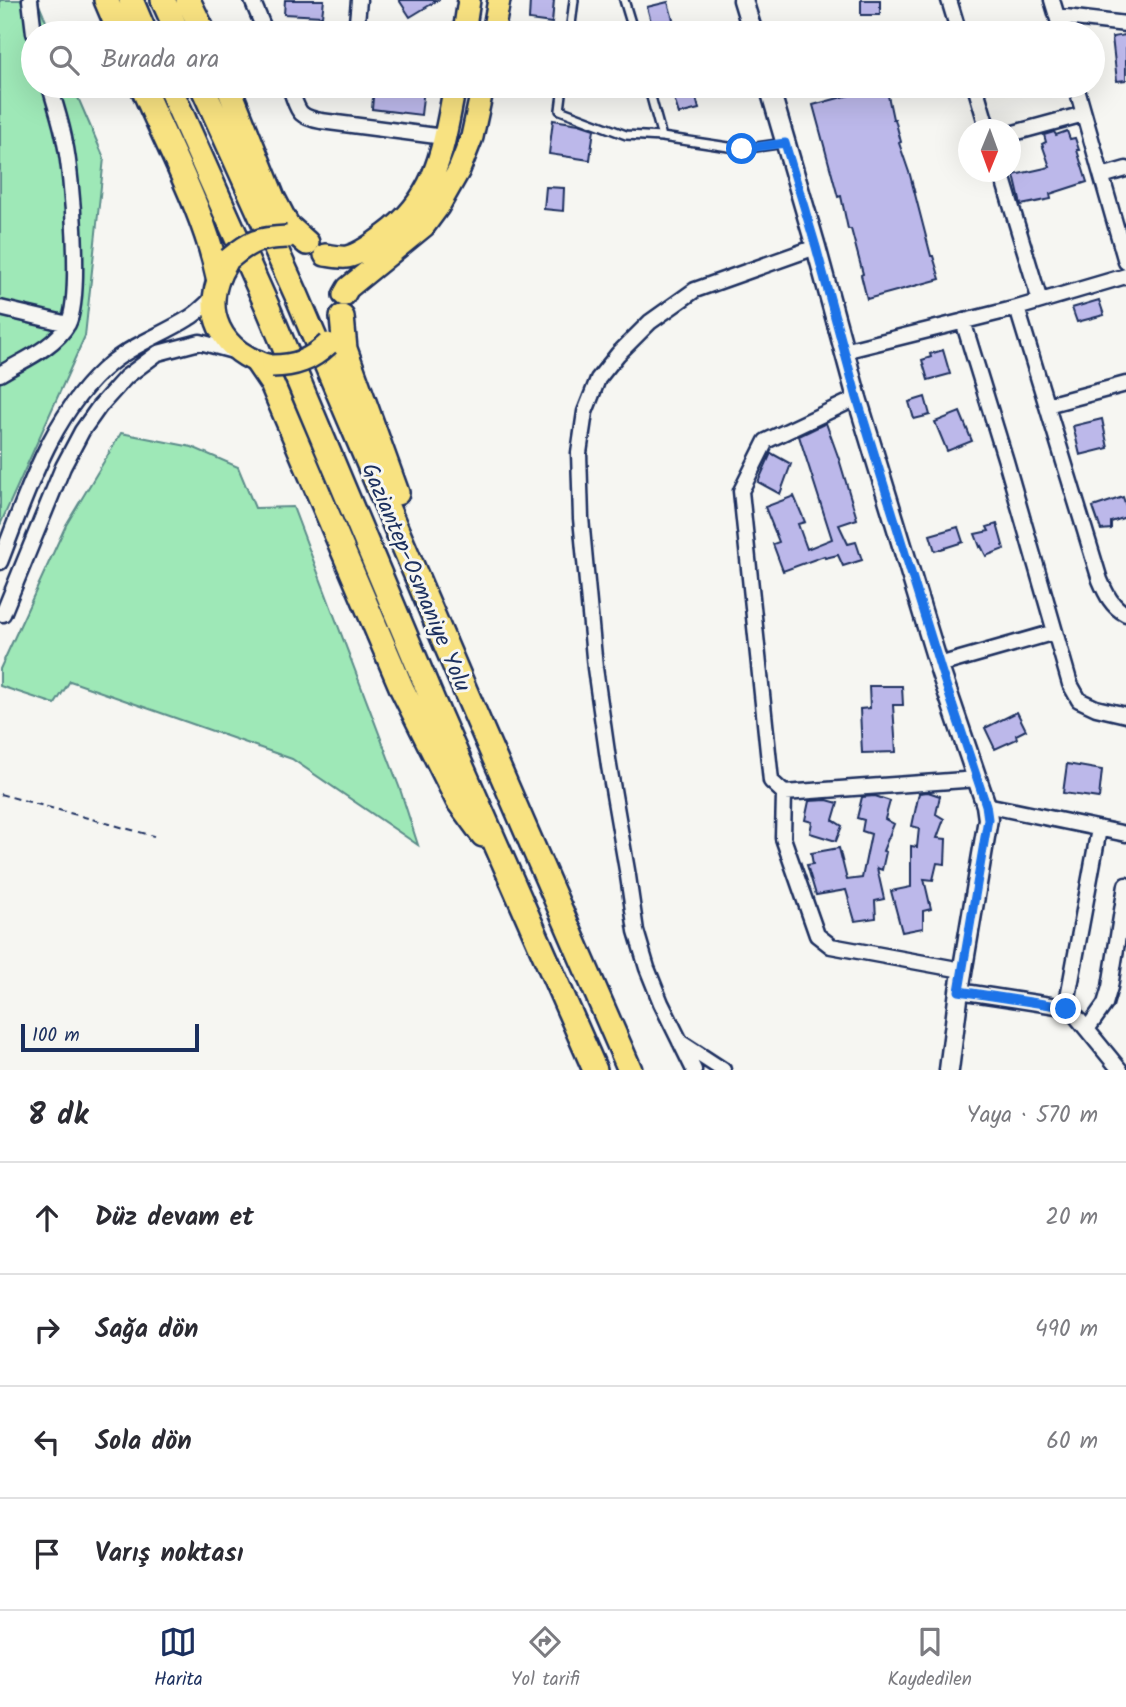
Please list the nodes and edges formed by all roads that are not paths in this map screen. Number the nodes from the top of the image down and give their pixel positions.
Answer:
1 (30, 0) edge
2 (106, 0) edge
3 (131, 0) edge
4 (163, 0) edge
5 (188, 0) edge
6 (252, 0) edge
7 (359, 0) edge
8 (469, 0) edge
9 (499, 0) edge
10 (574, 0) edge
11 (624, 0) edge
12 (743, 0) edge
13 (949, 0) edge
14 (1052, 0) edge
15 (1057, 16) junction
16 (33, 21) edge
17 (115, 21) edge
18 (140, 21) edge
19 (173, 21) edge
20 (198, 21) edge
21 (261, 21) edge
22 (357, 21) edge
23 (466, 21) edge
24 (495, 21) edge
25 (571, 21) edge
26 (630, 21) edge
27 (749, 21) edge
28 (955, 21) edge
29 (1058, 21) edge
30 (1100, 21) edge
31 (1105, 22) edge
32 (1126, 24) edge
33 (53, 98) edge
34 (147, 98) edge
35 (174, 98) edge
36 (207, 98) edge
37 (233, 98) edge
38 (294, 98) edge
39 (452, 98) edge
40 (480, 98) edge
41 (562, 98) edge
42 (651, 98) edge
43 (772, 98) edge
44 (979, 98) edge
45 (1079, 98) edge
46 (1084, 114) junction
47 (985, 119) edge
48 (1021, 131) edge
49 (662, 137) junction
50 (444, 138) junction
51 (785, 143) junction
52 (1126, 169) edge
53 (1102, 176) junction
54 (1003, 182) edge
55 (306, 245) junction
56 (816, 247) junction
57 (1126, 262) edge
58 (1126, 276) edge
59 (220, 278) junction
60 (1040, 301) junction
61 (343, 306) junction
62 (1017, 307) junction
63 (0, 308) edge
64 (964, 321) junction
65 (68, 324) junction
66 (844, 351) junction
67 (256, 360) junction
68 (0, 374) edge
69 (1126, 384) edge
70 (857, 398) junction
71 (1047, 405) junction
72 (0, 562) edge
73 (1, 614) edge
74 (1126, 614) edge
75 (1055, 632) junction
76 (939, 665) junction
77 (1126, 715) edge
78 (978, 779) junction
79 (784, 793) junction
80 (986, 805) junction
81 (1099, 829) junction
82 (1126, 834) edge
83 (506, 866) junction
84 (548, 883) junction
85 (1126, 885) edge
86 (1122, 935) edge
87 (962, 970) junction
88 (959, 991) junction
89 (1066, 1009) junction
90 (1088, 1028) junction
91 (680, 1041) junction
92 (595, 1070) edge
93 (630, 1070) edge
94 (694, 1070) edge
95 (723, 1070) edge
96 (949, 1070) edge
97 (1120, 1070) edge

1 - 16 street
2 - 17 highway
3 - 18 highway
4 - 19 highway
5 - 20 highway
6 - 21 street
7 - 22 street
8 - 23 main road
9 - 24 main road
10 - 25 lane
11 - 26 lane
12 - 27 street
13 - 28 street
14 - 15 street
15 - 29 street
15 - 30 street
31 - 32 street
33 - 65 street
34 - 59 highway
35 - 83 highway, Gaziantep-Osmaniye Yolu
36 - 84 highway, Gaziantep-Osmaniye Yolu
37 - 55 highway
38 - 50 street
39 - 50 main road
40 - 61 main road
41 - 49 lane
42 - 49 lane
43 - 51 street
44 - 47 street
45 - 46 street
46 - 48 street
46 - 53 street
49 - 51 lane
50 - 55 main road
51 - 56 street
52 - 53 street
53 - 57 street
54 - 60 street
55 - 59 main road, bridge
55 - 61 main road
56 - 66 street
56 - 91 street
58 - 60 street
59 - 67 main road
59 - 72 street
60 - 62 street
61 - 67 main road, bridge
61 - 84 highway
62 - 64 street
62 - 71 street
63 - 65 street
64 - 66 street
64 - 75 street
65 - 68 street
66 - 70 street
67 - 73 street
67 - 83 highway
69 - 71 street
70 - 76 street
70 - 79 street
71 - 74 street
75 - 76 street
75 - 77 street
76 - 78 street
78 - 79 street
78 - 80 street
79 - 87 street
80 - 81 street
80 - 87 street
81 - 82 street
81 - 89 street
83 - 92 highway, Gaziantep-Osmaniye Yolu
84 - 93 highway, Gaziantep-Osmaniye Yolu
85 - 86 street
86 - 90 street
87 - 88 street
88 - 89 street
88 - 96 street
89 - 90 street
90 - 97 street
91 - 94 street
91 - 95 street

